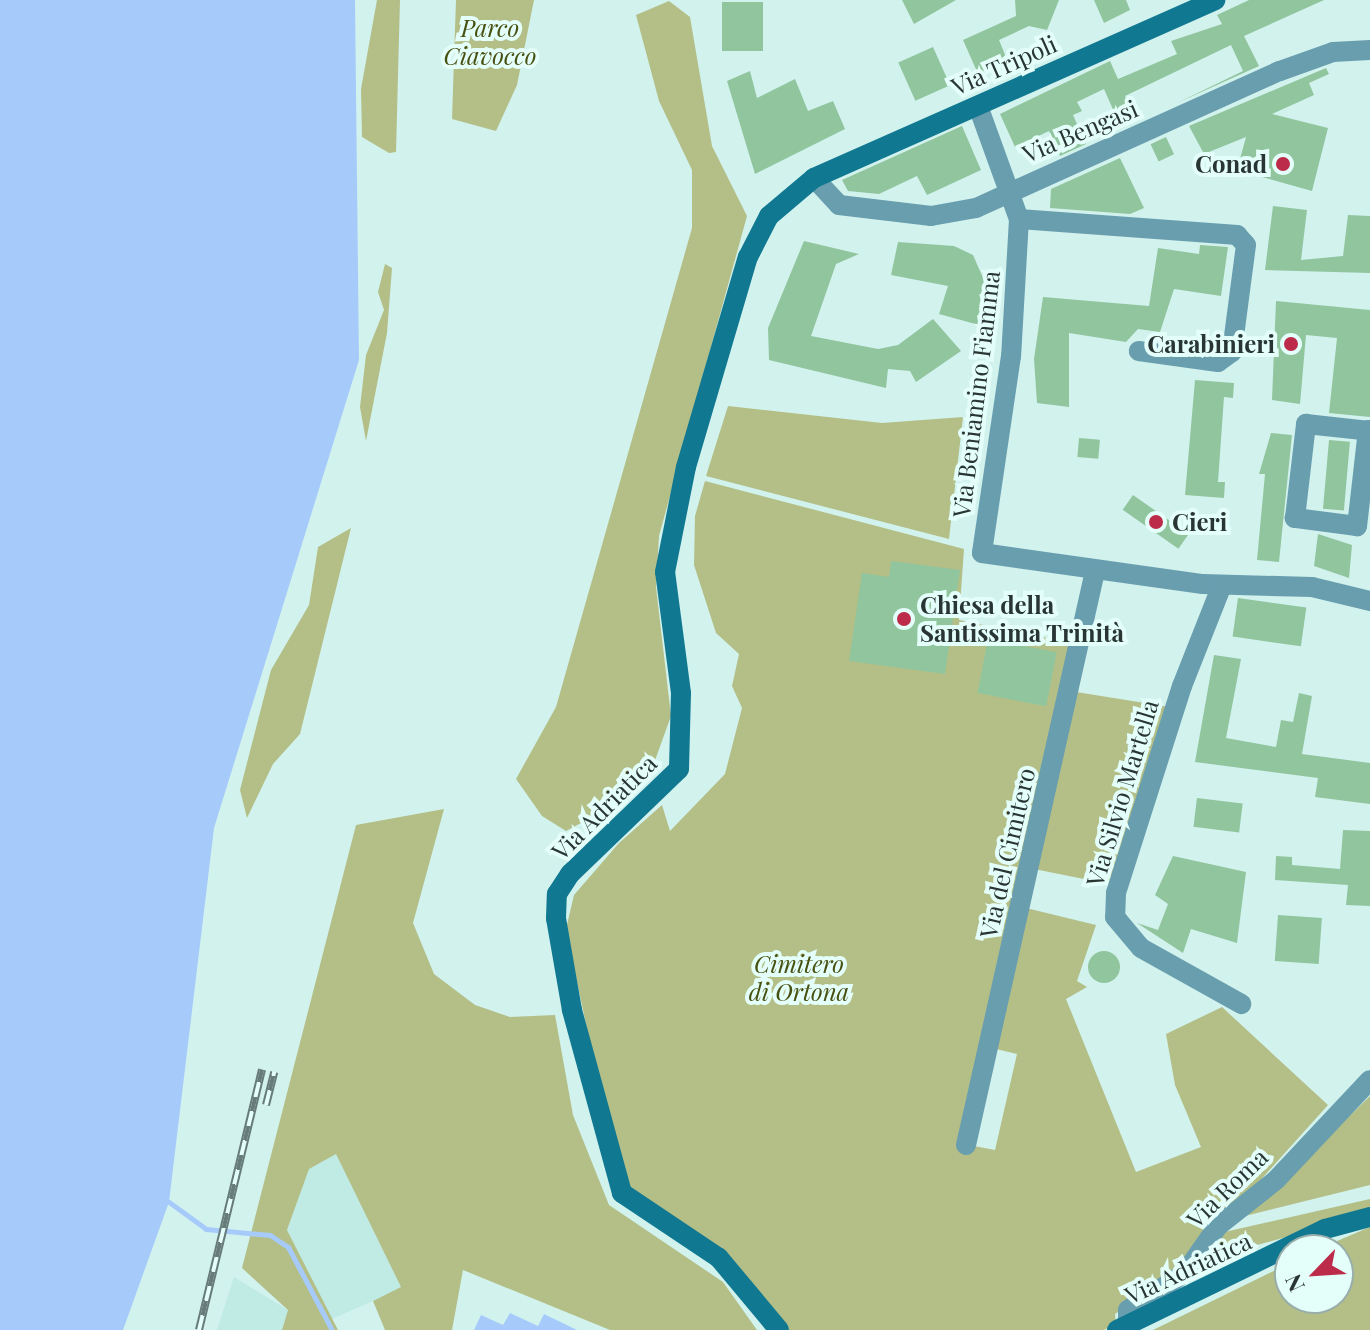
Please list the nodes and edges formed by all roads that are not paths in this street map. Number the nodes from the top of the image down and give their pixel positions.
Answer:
1 (1215, 0) edge
2 (1370, 50) edge
3 (978, 106) junction
4 (814, 178) junction
5 (1011, 190) junction
6 (1019, 219) junction
7 (1139, 351) dead end
8 (1369, 430) edge
9 (1095, 571) junction
10 (1222, 585) junction
11 (1370, 601) edge
12 (1241, 1004) dead end
13 (1370, 1080) edge
14 (966, 1145) dead end
15 (1370, 1217) edge
16 (1124, 1328) edge
17 (779, 1330) edge

1 - 3 main road, Via Tripoli
2 - 5 street, Via Bengasi
3 - 4 main road, Via Tripoli
3 - 5 street, Via Beniamino Fiamma
4 - 5 street, Via Bengasi
4 - 17 main road, Via Adriatica
5 - 6 street, Via Beniamino Fiamma
6 - 7 street
6 - 9 street, Via Beniamino Fiamma
8 - 8 street
9 - 10 street
9 - 14 street, Via del Cimitero
10 - 11 street
10 - 12 street, Via Silvio Martella
13 - 16 street, Via Roma
15 - 16 main road, Via Adriatica

